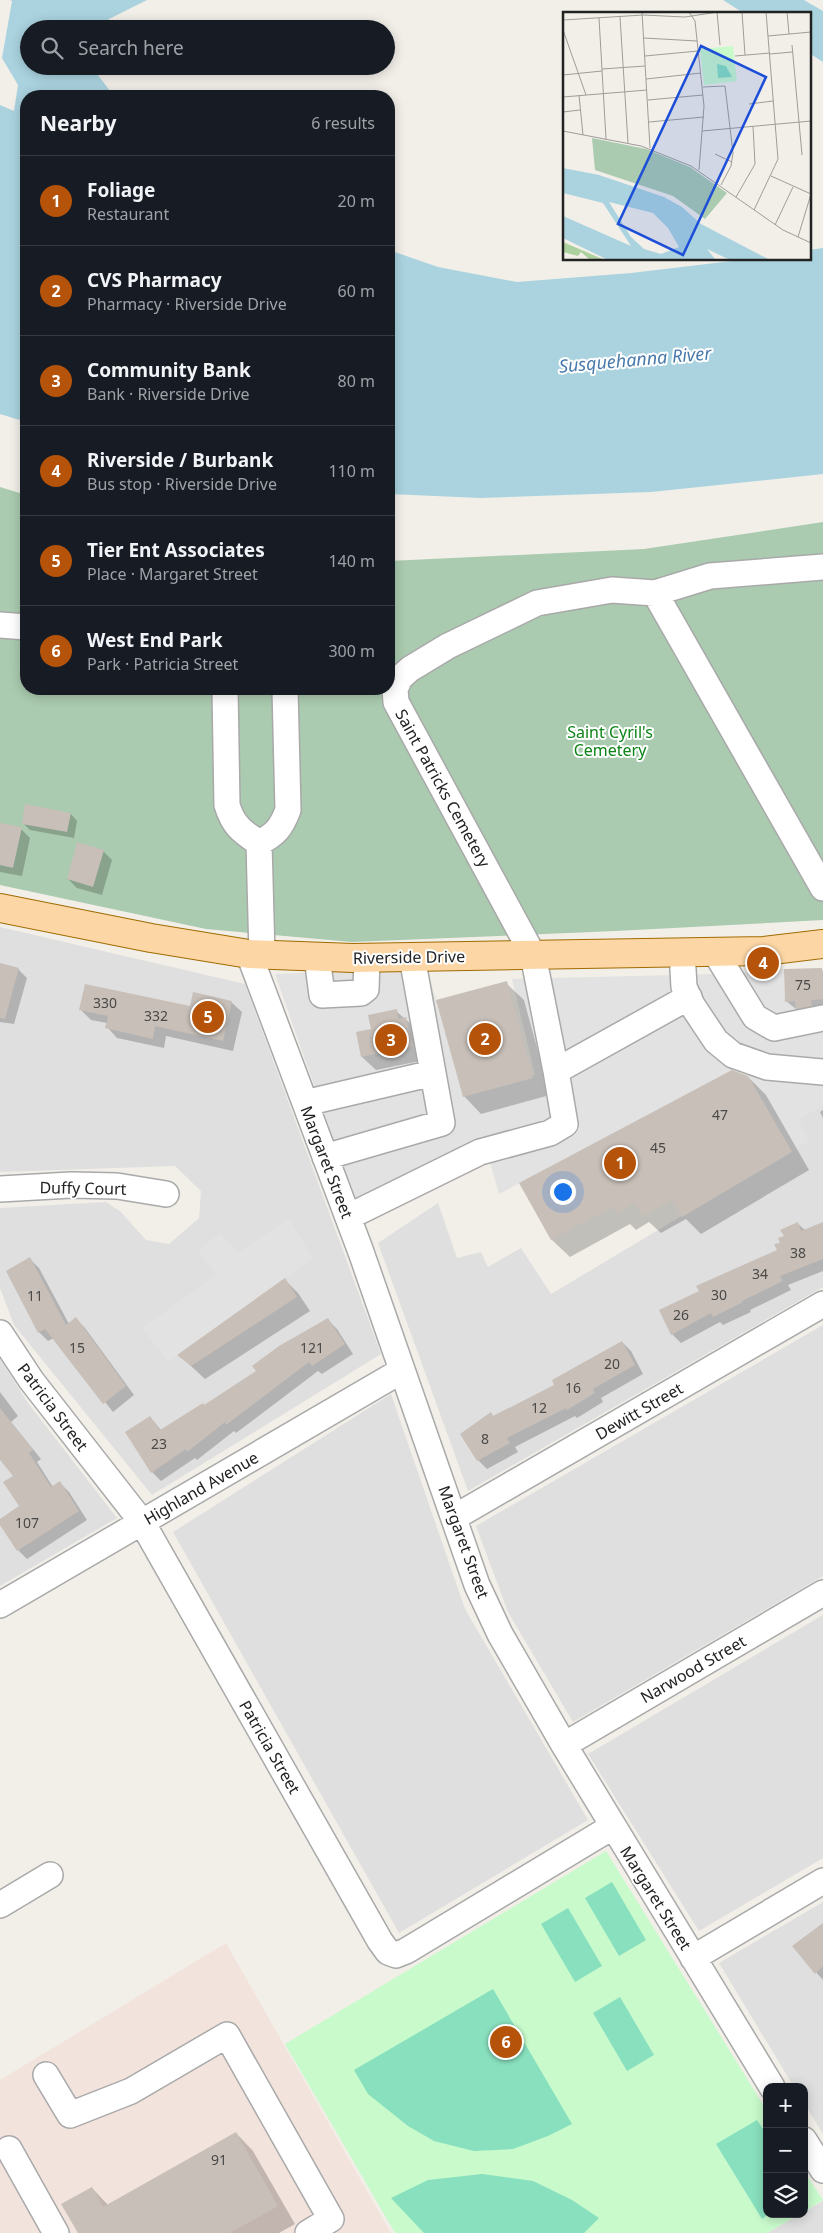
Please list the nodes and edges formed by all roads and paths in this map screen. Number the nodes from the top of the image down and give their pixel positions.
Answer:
1 (823, 567) edge
2 (655, 593) junction
3 (0, 625) edge
4 (20, 627) edge
5 (225, 695) edge
6 (285, 695) edge
7 (259, 843) junction
8 (823, 888) edge
9 (0, 908) edge
10 (823, 944) edge
11 (682, 952) junction
12 (715, 952) junction
13 (255, 954) junction
14 (533, 955) junction
15 (317, 957) junction
16 (412, 957) junction
17 (367, 958) junction
18 (689, 997) junction
19 (823, 1018) edge
20 (556, 1071) junction
21 (823, 1072) edge
22 (433, 1074) junction
23 (305, 1104) junction
24 (325, 1157) junction
25 (0, 1189) edge
26 (166, 1194) dead end
27 (348, 1217) junction
28 (823, 1304) edge
29 (0, 1333) edge
30 (402, 1371) junction
31 (455, 1517) junction
32 (142, 1522) junction
33 (823, 1593) edge
34 (0, 1605) edge
35 (564, 1745) junction
36 (612, 1827) junction
37 (50, 1875) dead end
38 (823, 1881) edge
39 (0, 1906) edge
40 (693, 1958) junction
41 (46, 2075) dead end
42 (770, 2083) edge
43 (808, 2146) edge
44 (9, 2149) dead end
45 (823, 2170) edge
46 (56, 2233) edge
47 (308, 2233) edge

1 - 2 street, Saint Patricks Cemetery
2 - 8 street
2 - 14 street, Saint Patricks Cemetery
3 - 4 street
5 - 7 street
6 - 7 street
7 - 13 street, Margaret Street
9 - 13 main road, Riverside Drive
10 - 12 main road, Riverside Drive
11 - 12 main road, Riverside Drive
11 - 14 main road, Riverside Drive
11 - 18 street
12 - 19 street
13 - 15 main road, Riverside Drive
13 - 23 street, Margaret Street
14 - 16 main road, Riverside Drive
14 - 20 street, Saint Patricks Cemetery
15 - 17 main road, Riverside Drive
15 - 17 street
16 - 17 main road, Riverside Drive
16 - 22 street
18 - 20 street
18 - 21 street
20 - 27 street, Saint Patricks Cemetery
22 - 23 street
22 - 24 street
23 - 24 street, Margaret Street
24 - 27 street, Margaret Street
25 - 26 street, Duffy Court
27 - 30 street, Margaret Street
28 - 31 street, Dewitt Street
29 - 32 street, Patricia Street
30 - 31 street, Margaret Street
30 - 32 street, Highland Avenue
31 - 35 street, Margaret Street
32 - 34 street, Highland Avenue
32 - 36 street, Patricia Street
33 - 35 street, Narwood Street
35 - 36 street, Margaret Street
36 - 40 street, Margaret Street
37 - 39 street
38 - 40 street
40 - 42 street, Margaret Street
41 - 47 street
43 - 45 street
44 - 46 street

